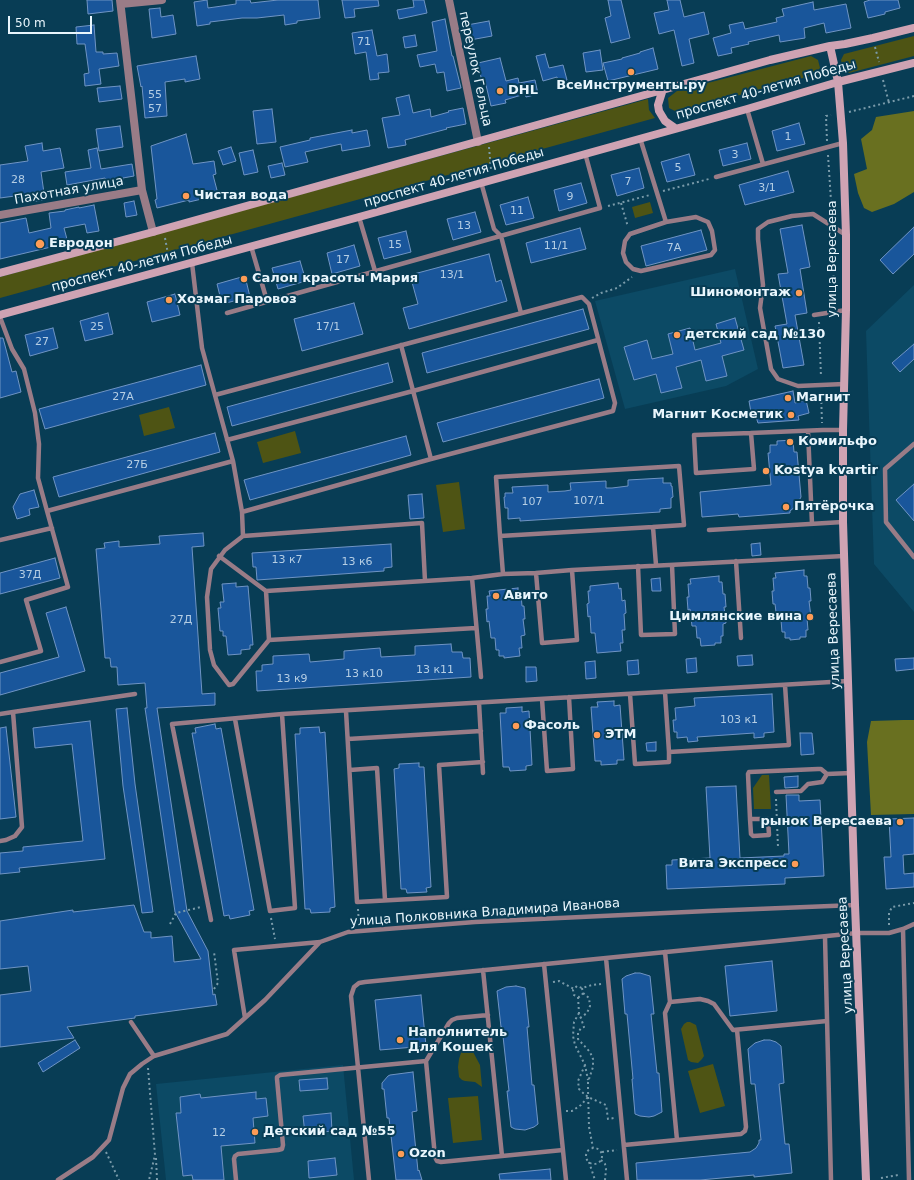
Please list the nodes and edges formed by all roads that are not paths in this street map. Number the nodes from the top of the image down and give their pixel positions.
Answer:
1 (162, 0) edge
2 (449, 0) edge
3 (120, 2) edge
4 (914, 28) edge
5 (830, 46) junction
6 (914, 63) edge
7 (838, 82) junction
8 (663, 89) junction
9 (747, 109) junction
10 (675, 128) junction
11 (640, 138) junction
12 (478, 142) junction
13 (843, 143) junction
14 (585, 153) junction
15 (764, 164) junction
16 (716, 177) dead end
17 (481, 182) junction
18 (142, 190) junction
19 (0, 215) edge
20 (359, 217) junction
21 (666, 222) junction
22 (153, 232) junction
23 (846, 235) junction
24 (501, 236) junction
25 (251, 246) junction
26 (192, 263) junction
27 (375, 271) junction
28 (0, 273) edge
29 (267, 301) junction
30 (846, 310) junction
31 (228, 313) dead end
32 (521, 313) junction
33 (816, 315) road end
34 (0, 316) edge
35 (598, 340) junction
36 (401, 345) junction
37 (844, 384) junction
38 (413, 391) junction
39 (215, 395) junction
40 (843, 430) junction
41 (808, 431) junction
42 (751, 433) junction
43 (227, 440) junction
44 (914, 444) edge
45 (432, 459) junction
46 (233, 461) junction
47 (48, 511) junction
48 (242, 512) junction
49 (843, 522) junction
50 (812, 524) junction
51 (653, 527) junction
52 (52, 528) junction
53 (709, 530) dead end
54 (243, 536) junction
55 (500, 536) junction
56 (0, 540) edge
57 (219, 556) junction
58 (844, 556) junction
59 (914, 557) edge
60 (736, 561) junction
61 (672, 565) junction
62 (638, 566) junction
63 (656, 566) junction
64 (572, 570) junction
65 (536, 573) junction
66 (503, 574) junction
67 (472, 578) junction
68 (424, 581) junction
69 (266, 591) junction
70 (476, 628) junction
71 (741, 638) dead end
72 (269, 640) junction
73 (0, 662) edge
74 (481, 677) dead end
75 (848, 681) junction
76 (785, 685) junction
77 (665, 692) junction
78 (135, 694) dead end
79 (630, 694) junction
80 (569, 697) junction
81 (542, 699) junction
82 (479, 703) junction
83 (346, 711) junction
84 (13, 712) junction
85 (0, 714) edge
86 (282, 714) junction
87 (235, 719) junction
88 (481, 731) junction
89 (348, 738) junction
90 (669, 752) junction
91 (483, 762) junction
92 (350, 770) junction
93 (483, 773) dead end
94 (851, 773) junction
95 (827, 774) junction
96 (776, 792) road end
97 (750, 819) junction
98 (0, 841) edge
99 (385, 900) junction
100 (855, 905) junction
101 (211, 920) dead end
102 (914, 924) edge
103 (903, 930) junction
104 (857, 934) junction
105 (825, 937) junction
106 (320, 942) junction
107 (665, 952) junction
108 (606, 958) junction
109 (544, 964) junction
110 (483, 970) junction
111 (670, 1002) junction
112 (488, 1015) junction
113 (245, 1018) junction
114 (827, 1021) junction
115 (131, 1022) dead end
116 (737, 1030) junction
117 (154, 1056) junction
118 (426, 1061) junction
119 (358, 1068) junction
120 (677, 1140) junction
121 (624, 1148) junction
122 (563, 1150) junction
123 (502, 1156) junction
124 (58, 1180) edge
125 (236, 1180) edge
126 (369, 1180) edge
127 (566, 1180) edge
128 (627, 1180) edge
129 (831, 1180) edge
130 (866, 1180) edge
131 (909, 1180) edge

1 - 3 street
2 - 12 street, переулок Гельца
3 - 18 street
4 - 5 main road, проспект 40-летия Победы
5 - 7 main road, улица Вересаева
5 - 8 main road, проспект 40-летия Победы
6 - 7 main road, проспект 40-летия Победы
7 - 9 main road, проспект 40-летия Победы
7 - 13 main road, улица Вересаева
8 - 10 main road
8 - 12 main road, проспект 40-летия Победы
9 - 10 main road, проспект 40-летия Победы
9 - 15 lane
10 - 11 main road, проспект 40-летия Победы
11 - 14 main road, проспект 40-летия Победы
11 - 21 lane
12 - 22 main road, проспект 40-летия Победы
13 - 15 lane
13 - 23 main road, улица Вересаева
14 - 17 main road, проспект 40-летия Победы
14 - 24 lane
15 - 16 lane
17 - 20 main road, проспект 40-летия Победы
17 - 24 lane
18 - 19 street, Пахотная улица
18 - 22 street
20 - 25 main road, проспект 40-летия Победы
20 - 27 lane
21 - 21 lane
22 - 28 main road, проспект 40-летия Победы
23 - 30 main road, улица Вересаева
23 - 37 lane
24 - 27 lane
24 - 32 lane
25 - 26 main road, проспект 40-летия Победы
25 - 29 lane
26 - 34 main road, проспект 40-летия Победы
26 - 39 lane
27 - 29 lane
29 - 31 lane
30 - 33 lane
30 - 37 main road, улица Вересаева
32 - 35 lane
32 - 36 lane
34 - 47 lane
35 - 38 lane
35 - 45 lane
36 - 38 lane
36 - 39 lane
37 - 40 main road, улица Вересаева
38 - 43 lane
38 - 45 lane
39 - 43 lane
40 - 41 lane
40 - 49 main road, улица Вересаева
41 - 42 lane
41 - 50 lane
42 - 42 lane
43 - 46 lane
44 - 59 lane
45 - 48 lane
46 - 47 lane
46 - 48 lane
47 - 52 lane
48 - 54 lane
49 - 50 lane
49 - 58 main road, улица Вересаева
50 - 53 lane
51 - 55 lane
51 - 55 lane
51 - 63 lane
52 - 56 lane
52 - 73 lane
54 - 57 lane
54 - 68 lane
55 - 66 lane
57 - 69 lane
57 - 72 lane
58 - 60 lane
58 - 75 main road, улица Вересаева
60 - 61 lane
60 - 71 lane
61 - 62 lane
61 - 63 lane
62 - 63 lane
62 - 64 lane
64 - 65 lane
64 - 65 lane
65 - 66 lane
66 - 67 lane
67 - 68 lane
67 - 70 lane
68 - 69 lane
69 - 72 lane
70 - 72 lane
70 - 74 lane
75 - 76 lane
75 - 94 main road, улица Вересаева
76 - 77 lane
76 - 90 lane
77 - 79 lane
77 - 90 lane
78 - 84 lane
79 - 80 lane
79 - 90 lane
80 - 81 lane
80 - 81 lane
81 - 82 lane
82 - 83 lane
82 - 88 lane
83 - 86 lane
83 - 89 lane
84 - 85 lane
84 - 98 lane
86 - 87 lane
86 - 87 lane
87 - 101 lane
88 - 89 lane
88 - 91 lane
89 - 92 lane
91 - 93 lane
91 - 99 lane
92 - 99 lane
92 - 99 lane
94 - 95 lane
94 - 100 main road, улица Вересаева
95 - 96 lane
95 - 97 lane
97 - 97 lane
100 - 104 main road, улица Вересаева
100 - 106 lane, улица Полковника Владимира Иванова
102 - 103 lane
103 - 104 lane
103 - 131 lane
104 - 105 lane
104 - 130 main road, улица Вересаева
105 - 107 lane
105 - 114 lane
106 - 113 lane, улица Полковника Владимира Иванова
106 - 113 lane
107 - 108 lane
107 - 111 lane
108 - 109 lane
108 - 121 lane
109 - 110 lane
109 - 122 lane
110 - 112 lane
110 - 119 lane
111 - 116 lane
111 - 120 lane
112 - 118 lane
112 - 123 lane
113 - 117 lane, улица Полковника Владимира Иванова
114 - 116 lane
114 - 129 lane
115 - 117 lane
116 - 120 lane
117 - 124 lane, улица Полковника Владимира Иванова
118 - 119 lane
118 - 123 lane
119 - 125 lane
119 - 126 lane
120 - 121 lane
121 - 128 lane
122 - 123 lane
122 - 127 lane

